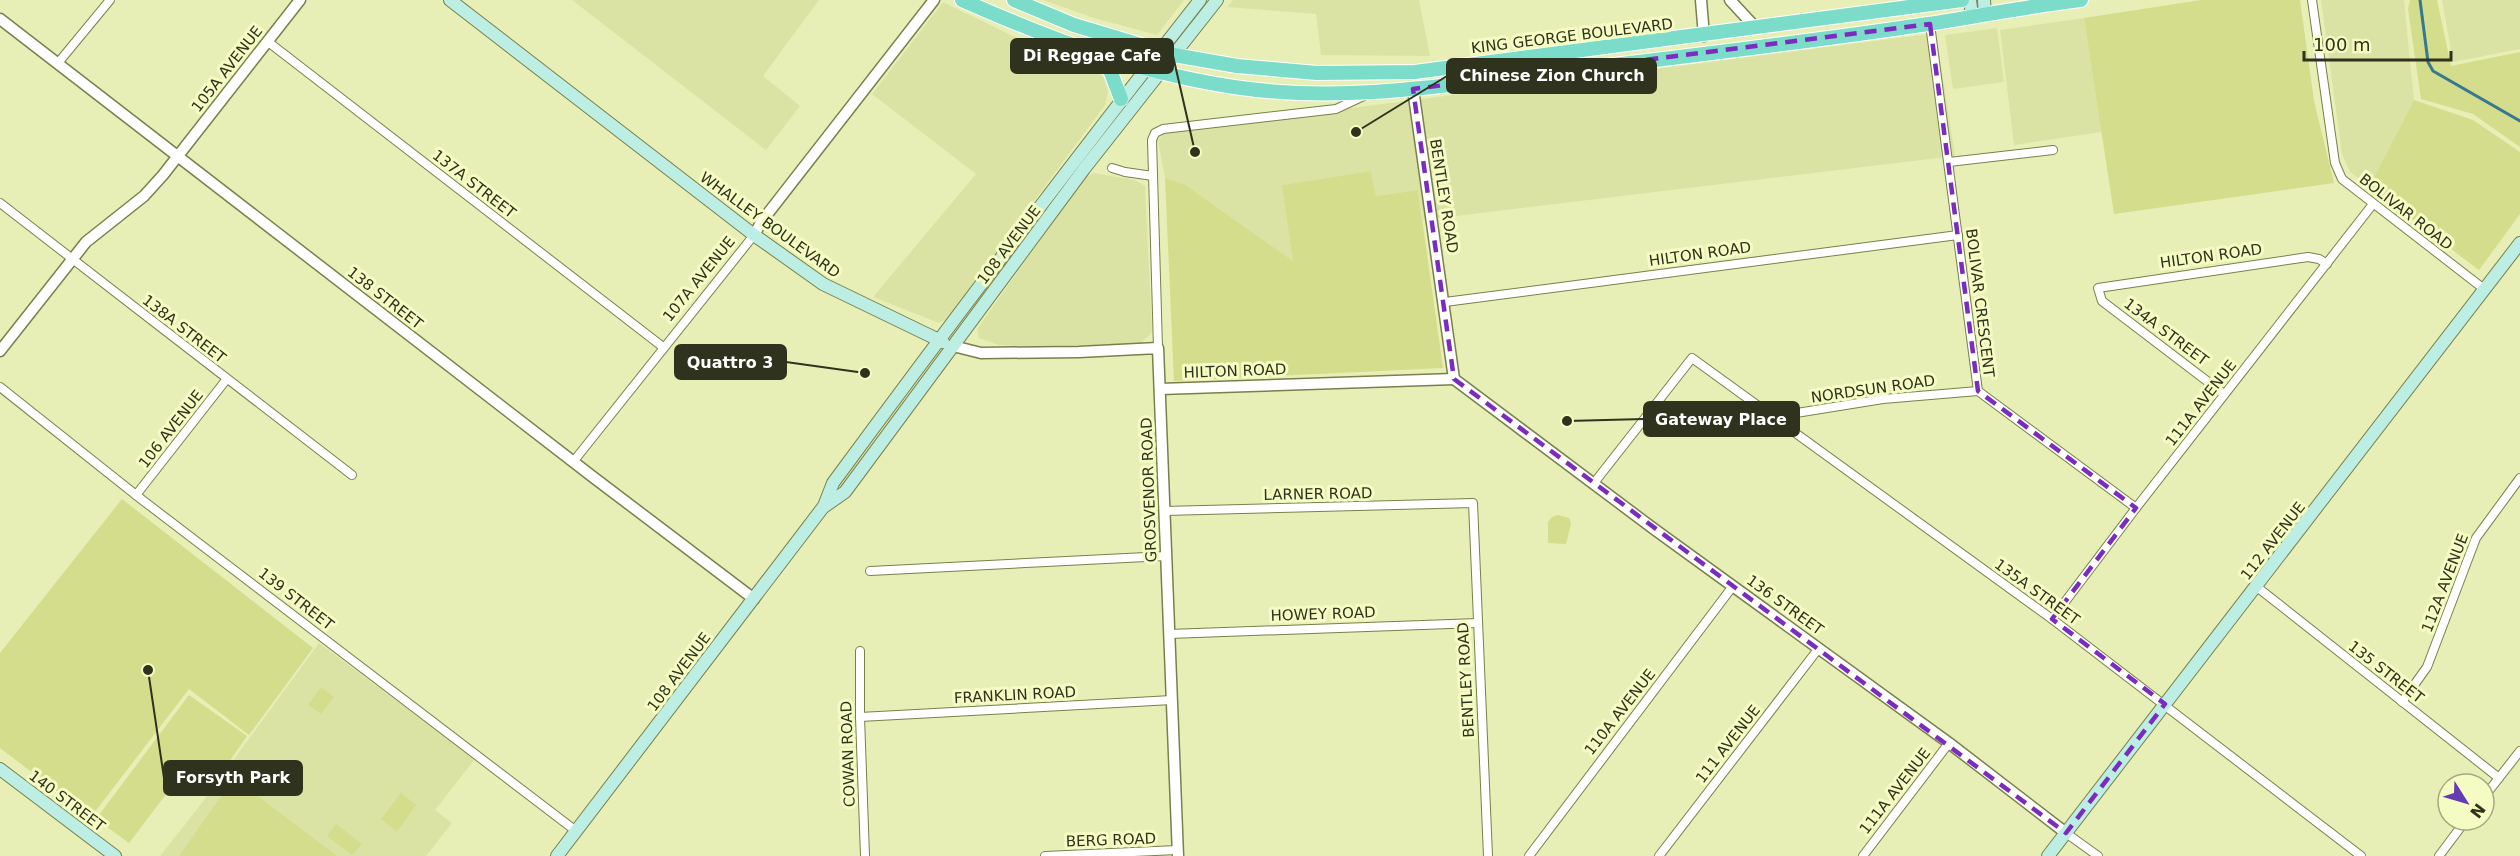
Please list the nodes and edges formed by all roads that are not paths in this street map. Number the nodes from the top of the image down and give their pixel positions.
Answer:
1 (110, 0) edge
2 (300, 0) edge
3 (450, 0) edge
4 (933, 0) edge
5 (962, 0) edge
6 (1014, 0) edge
7 (1200, 0) edge
8 (1217, 0) edge
9 (1701, 0) edge
10 (1730, 0) edge
11 (1962, 0) edge
12 (1970, 0) edge
13 (2081, 0) edge
14 (2312, 0) edge
15 (1980, 10) edge
16 (0, 19) edge
17 (1930, 24) junction
18 (1755, 27) junction
19 (1704, 36) junction
20 (267, 41) junction
21 (1160, 51) junction
22 (1174, 55) junction
23 (1105, 57) junction
24 (58, 63) junction
25 (1145, 69) junction
26 (1160, 74) junction
27 (1413, 89) junction
28 (1370, 93) junction
29 (1121, 99) junction
30 (2053, 150) dead end
31 (179, 156) junction
32 (1948, 162) junction
33 (1112, 168) dead end
34 (1153, 176) junction
35 (0, 203) edge
36 (2373, 204) junction
37 (754, 235) junction
38 (1958, 235) junction
39 (2520, 243) edge
40 (72, 258) junction
41 (2327, 264) junction
42 (2098, 288) joint
43 (2484, 289) junction
44 (1445, 302) junction
45 (938, 340) junction
46 (953, 346) junction
47 (663, 348) junction
48 (1158, 348) junction
49 (0, 351) edge
50 (1454, 379) junction
51 (226, 380) junction
52 (0, 387) edge
53 (1160, 389) junction
54 (1978, 390) junction
55 (2224, 394) junction
56 (1772, 417) junction
57 (573, 462) junction
58 (352, 475) dead end
59 (2520, 477) edge
60 (1594, 483) junction
61 (136, 495) junction
62 (1473, 503) joint
63 (825, 506) junction
64 (2136, 508) junction
65 (1164, 511) junction
66 (1166, 556) junction
67 (870, 571) dead end
68 (1733, 586) junction
69 (2257, 587) junction
70 (754, 599) junction
71 (2052, 620) junction
72 (1478, 623) junction
73 (1169, 634) junction
74 (1819, 648) junction
75 (860, 651) dead end
76 (1172, 700) junction
77 (2402, 702) junction
78 (2165, 704) junction
79 (860, 717) junction
80 (1949, 743) junction
81 (2520, 751) edge
82 (0, 769) edge
83 (2499, 777) junction
84 (2496, 781) edge
85 (576, 831) junction
86 (2066, 832) junction
87 (2457, 832) edge
88 (1178, 853) edge
89 (115, 856) edge
90 (557, 856) edge
91 (865, 856) edge
92 (1046, 856) edge
93 (1488, 856) edge
94 (1529, 856) edge
95 (1659, 856) edge
96 (1863, 856) edge
97 (2048, 856) edge
98 (2098, 856) edge
99 (2361, 856) edge
100 (2439, 856) edge

1 - 24 street
2 - 20 street, 105A AVENUE
3 - 37 main road, WHALLEY BOULEVARD
4 - 37 street, 107A AVENUE
5 - 23 main road
6 - 21 main road, KING GEORGE BOULEVARD
7 - 21 main road, 108 AVENUE
8 - 22 main road, 108 AVENUE
9 - 19 street
10 - 18 street
11 - 18 main road, KING GEORGE BOULEVARD
12 - 15 main road
13 - 15 main road
14 - 36 street, BOLIVAR ROAD
15 - 17 main road
16 - 24 street, 138 STREET
17 - 27 main road
17 - 32 street, BOLIVAR CRESCENT
18 - 19 main road, KING GEORGE BOULEVARD
19 - 22 main road, KING GEORGE BOULEVARD
20 - 31 street, 105A AVENUE
20 - 47 street, 137A STREET
21 - 22 main road, KING GEORGE BOULEVARD
21 - 25 main road, 108 AVENUE
22 - 26 main road, 108 AVENUE
23 - 25 main road
23 - 29 main road
24 - 31 street, 138 STREET
25 - 26 main road
25 - 29 main road, 108 AVENUE
26 - 28 main road
26 - 46 main road, 108 AVENUE
27 - 28 main road
27 - 44 street, BENTLEY ROAD
28 - 34 street, GROSVENOR ROAD
29 - 45 main road, 108 AVENUE
30 - 32 street
31 - 40 street, 105A AVENUE
31 - 57 street, 138 STREET
32 - 38 street, BOLIVAR CRESCENT
33 - 34 street
34 - 48 street, GROSVENOR ROAD
35 - 40 street, 138A STREET
36 - 41 street, 111A AVENUE
36 - 43 street, BOLIVAR ROAD
37 - 45 main road, WHALLEY BOULEVARD
37 - 47 street, 107A AVENUE
38 - 44 street, HILTON ROAD
38 - 54 street, BOLIVAR CRESCENT
39 - 43 main road, 112 AVENUE
40 - 49 street, 105A AVENUE
40 - 51 street, 138A STREET
41 - 42 street, HILTON ROAD
41 - 55 street, 111A AVENUE
42 - 55 street, 134A STREET
43 - 69 main road, 112 AVENUE
44 - 50 street, BENTLEY ROAD
45 - 46 main road, WHALLEY BOULEVARD
45 - 63 main road, 108 AVENUE
46 - 48 street, WHALLEY BOULEVARD
46 - 63 main road, 108 AVENUE
47 - 57 street, 107A AVENUE
48 - 53 street, GROSVENOR ROAD
50 - 53 street, HILTON ROAD
50 - 60 street, 136 STREET
51 - 58 street, 138A STREET
51 - 61 street, 106 AVENUE
52 - 61 street, 139 STREET
53 - 65 street, GROSVENOR ROAD
54 - 56 street, NORDSUN ROAD
54 - 64 street, BOLIVAR CRESCENT
55 - 64 street, 111A AVENUE
56 - 60 street, 135A STREET
56 - 71 street, 135A STREET
57 - 70 street, 138 STREET
59 - 77 street, 112A AVENUE
60 - 68 street, 136 STREET
61 - 85 street, 139 STREET
62 - 65 street, LARNER ROAD
62 - 72 street, BENTLEY ROAD
63 - 70 main road, 108 AVENUE
64 - 71 street, 111A AVENUE
65 - 66 street, GROSVENOR ROAD
66 - 67 street
66 - 73 street, GROSVENOR ROAD
68 - 74 street, 136 STREET
68 - 94 street, 110A AVENUE
69 - 77 street, 135 STREET
69 - 78 main road, 112 AVENUE
70 - 85 main road, 108 AVENUE
71 - 78 street, 135A STREET
72 - 73 street, HOWEY ROAD
72 - 93 street, BENTLEY ROAD
73 - 76 street, GROSVENOR ROAD
74 - 80 street, 136 STREET
74 - 95 street, 111 AVENUE
75 - 79 street, COWAN ROAD
76 - 79 street, FRANKLIN ROAD
76 - 88 street, GROSVENOR ROAD
77 - 83 street, 135 STREET
78 - 86 main road, 112 AVENUE
78 - 99 street, 135A STREET
79 - 91 street, COWAN ROAD
80 - 86 street, 136 STREET
80 - 96 street, 111A AVENUE
81 - 83 street
82 - 89 main road, 140 STREET
83 - 84 street
85 - 90 main road, 108 AVENUE
86 - 97 main road, 112 AVENUE
86 - 98 street, 136 STREET
87 - 100 street
88 - 92 street, BERG ROAD

